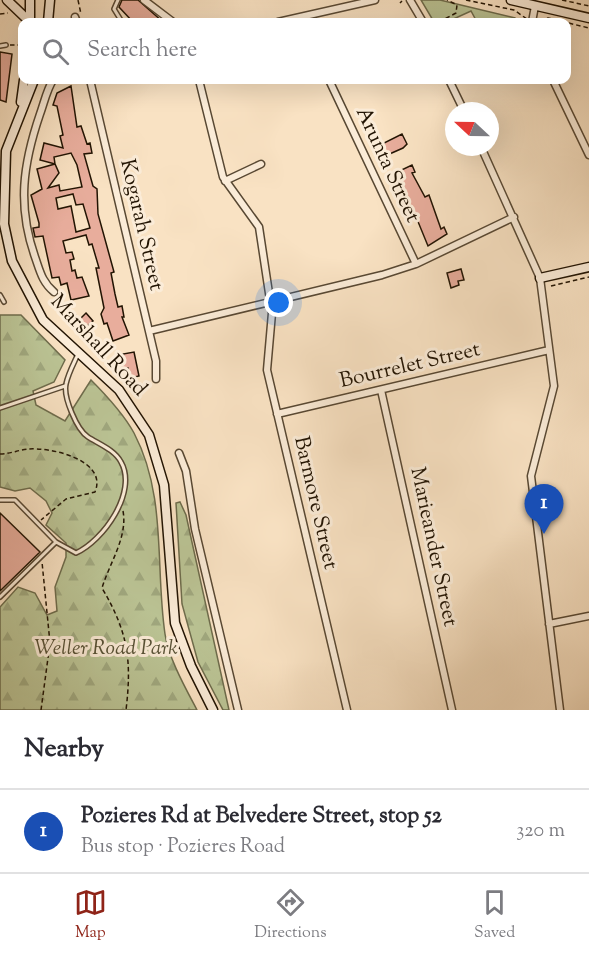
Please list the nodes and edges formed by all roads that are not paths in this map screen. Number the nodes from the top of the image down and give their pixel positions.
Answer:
1 (7, 0) edge
2 (30, 0) edge
3 (118, 0) edge
4 (144, 0) edge
5 (375, 0) edge
6 (410, 0) edge
7 (510, 0) edge
8 (51, 1) edge
9 (151, 2) edge
10 (535, 6) junction
11 (26, 18) edge
12 (30, 18) edge
13 (49, 18) edge
14 (120, 18) edge
15 (167, 18) edge
16 (308, 18) edge
17 (421, 18) edge
18 (530, 18) edge
19 (589, 18) edge
20 (6, 45) road end
21 (0, 46) edge
22 (24, 84) edge
23 (32, 84) edge
24 (52, 84) edge
25 (91, 84) edge
26 (200, 84) edge
27 (331, 84) edge
28 (451, 84) edge
29 (555, 84) edge
30 (460, 102) edge
31 (21, 109) junction
32 (589, 155) edge
33 (485, 156) edge
34 (261, 164) dead end
35 (225, 182) junction
36 (514, 218) junction
37 (416, 264) junction
38 (589, 267) edge
39 (540, 278) junction
40 (54, 292) dead end
41 (0, 295) edge
42 (4, 302) dead end
43 (270, 303) junction
44 (149, 331) junction
45 (549, 350) junction
46 (78, 354) junction
47 (156, 379) dead end
48 (65, 386) junction
49 (381, 390) junction
50 (0, 408) edge
51 (277, 414) junction
52 (179, 453) dead end
53 (0, 500) edge
54 (56, 542) junction
55 (0, 597) edge
56 (589, 616) edge
57 (549, 624) junction
58 (213, 710) edge
59 (238, 710) edge
60 (347, 710) edge
61 (452, 710) edge
62 (560, 710) edge

1 - 11 main road
2 - 12 main road
3 - 14 lane
4 - 9 street
5 - 16 street
6 - 17 street
7 - 10 main road
8 - 13 main road
9 - 15 street
10 - 18 street
10 - 19 main road
20 - 21 lane
22 - 31 main road, Marshall Road
23 - 31 main road, Marshall Road
24 - 40 street
25 - 44 street, Kogarah Street
26 - 35 street
27 - 37 street, Arunta Street
28 - 30 street
29 - 32 street
31 - 46 main road, Marshall Road
33 - 36 street
34 - 35 street
35 - 43 street, Barmore Street
36 - 37 street
36 - 39 street
37 - 43 street
38 - 39 main road
39 - 45 street
41 - 42 lane
43 - 44 street
43 - 51 street, Barmore Street
44 - 47 street, Kogarah Street
45 - 49 street, Bourrelet Street
45 - 57 street
46 - 48 lane
46 - 58 main road, Marshall Road
48 - 50 lane
48 - 54 lane
49 - 51 street, Bourrelet Street
49 - 61 street, Marieander Street
51 - 60 street, Barmore Street
52 - 59 street
53 - 54 lane
54 - 55 lane
56 - 57 street
57 - 62 street

